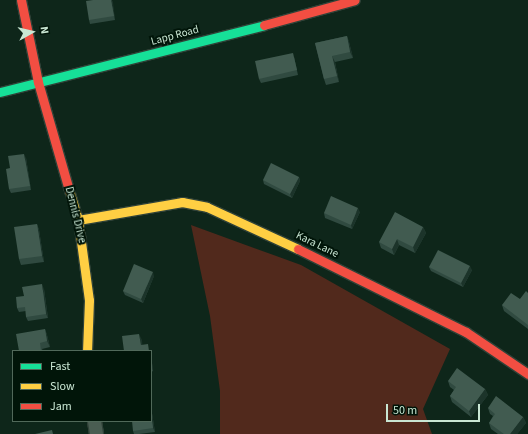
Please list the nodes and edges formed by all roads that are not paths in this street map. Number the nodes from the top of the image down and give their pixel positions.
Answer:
1 (22, 0) edge
2 (355, 0) edge
3 (38, 82) junction
4 (0, 92) edge
5 (78, 220) junction
6 (88, 350) edge
7 (528, 374) edge
8 (94, 422) edge
9 (96, 434) edge

1 - 3 street, Dennis Drive
2 - 3 street, Lapp Road
3 - 4 street, Lapp Road
3 - 5 street, Dennis Drive
5 - 6 street, Dennis Drive
5 - 7 street, Kara Lane
8 - 9 street

